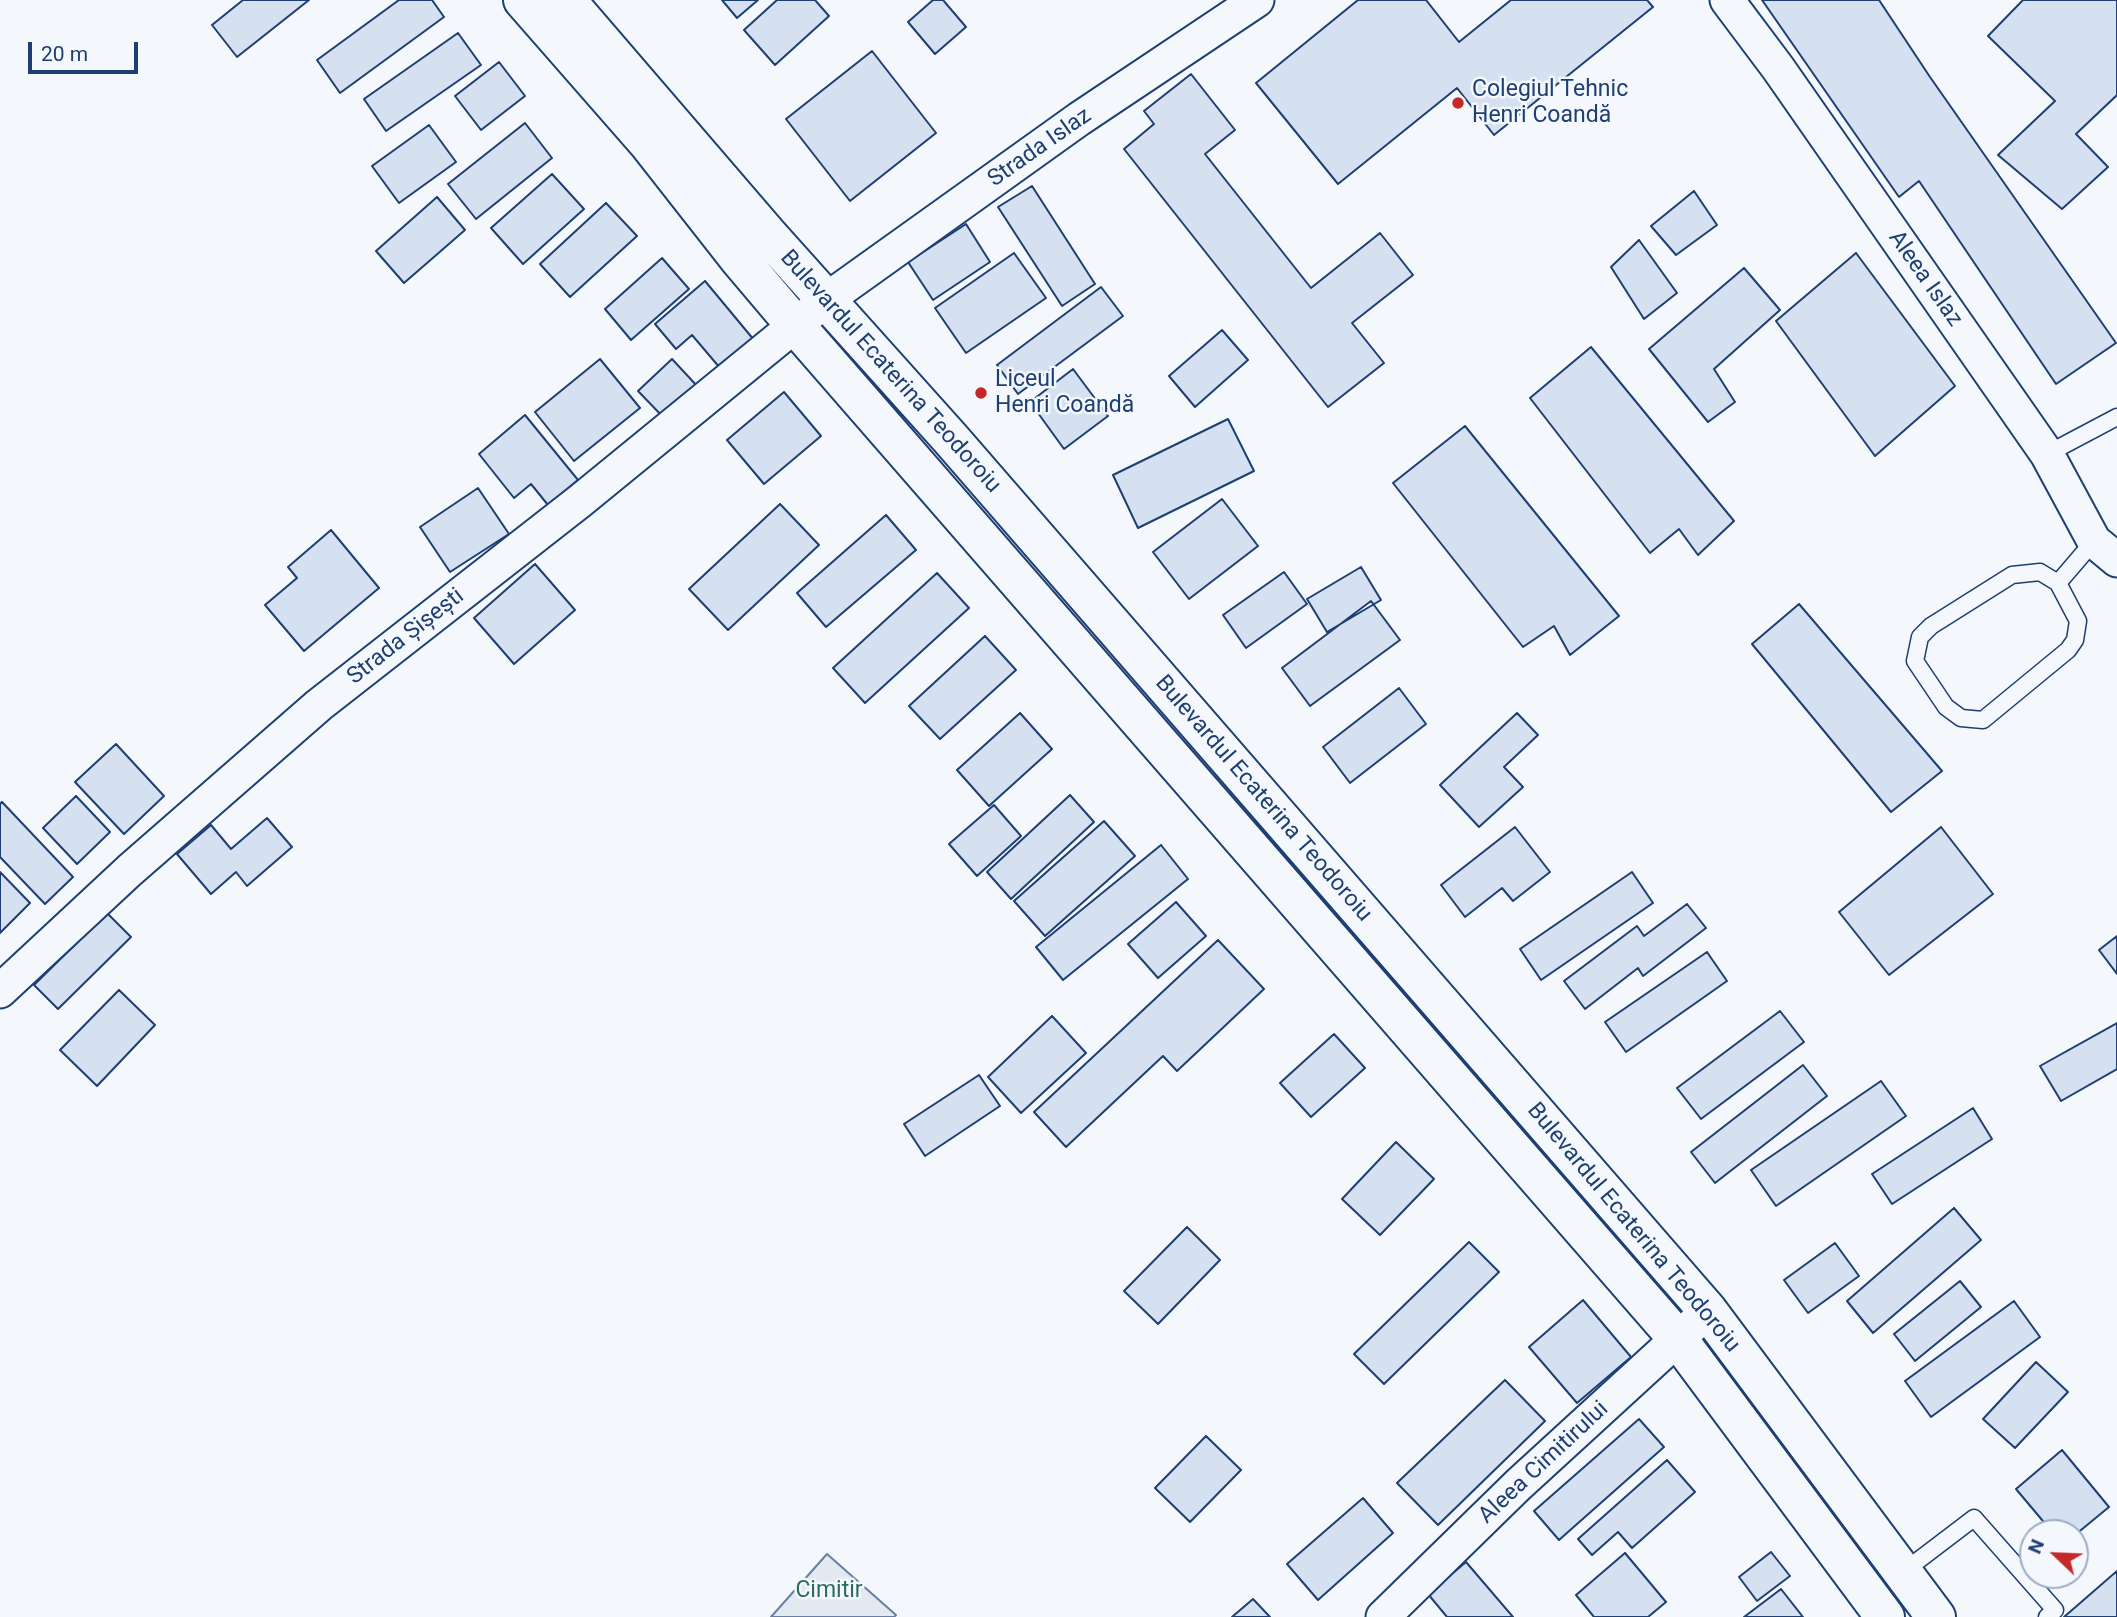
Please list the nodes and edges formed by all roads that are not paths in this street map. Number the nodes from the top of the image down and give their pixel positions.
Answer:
1 (523, 0) edge
2 (566, 0) edge
3 (1257, 0) edge
4 (1727, 0) edge
5 (826, 300) junction
6 (795, 325) junction
7 (2117, 417) edge
8 (2047, 454) junction
9 (2105, 551) edge
10 (2058, 583) junction
11 (0, 991) edge
12 (1708, 1311) junction
13 (1678, 1339) junction
14 (1903, 1573) junction
15 (1383, 1617) edge
16 (1885, 1617) edge
17 (1936, 1617) edge
18 (2047, 1617) edge

1 - 6 main road, Bulevardul Ecaterina Teodoroiu
2 - 5 main road, Bulevardul Ecaterina Teodoroiu
3 - 5 street, Strada Islaz
4 - 8 street, Aleea Islaz
5 - 6 street, Strada Șișești
5 - 12 main road, Bulevardul Ecaterina Teodoroiu
6 - 11 street, Strada Șișești
6 - 13 main road, Bulevardul Ecaterina Teodoroiu
7 - 8 lane
8 - 9 street, Aleea Islaz
9 - 10 lane
10 - 10 lane
12 - 13 street, Aleea Cimitirului
12 - 14 main road, Bulevardul Ecaterina Teodoroiu
13 - 15 street, Aleea Cimitirului
13 - 16 main road, Bulevardul Ecaterina Teodoroiu
14 - 17 main road, Bulevardul Ecaterina Teodoroiu
14 - 18 lane

